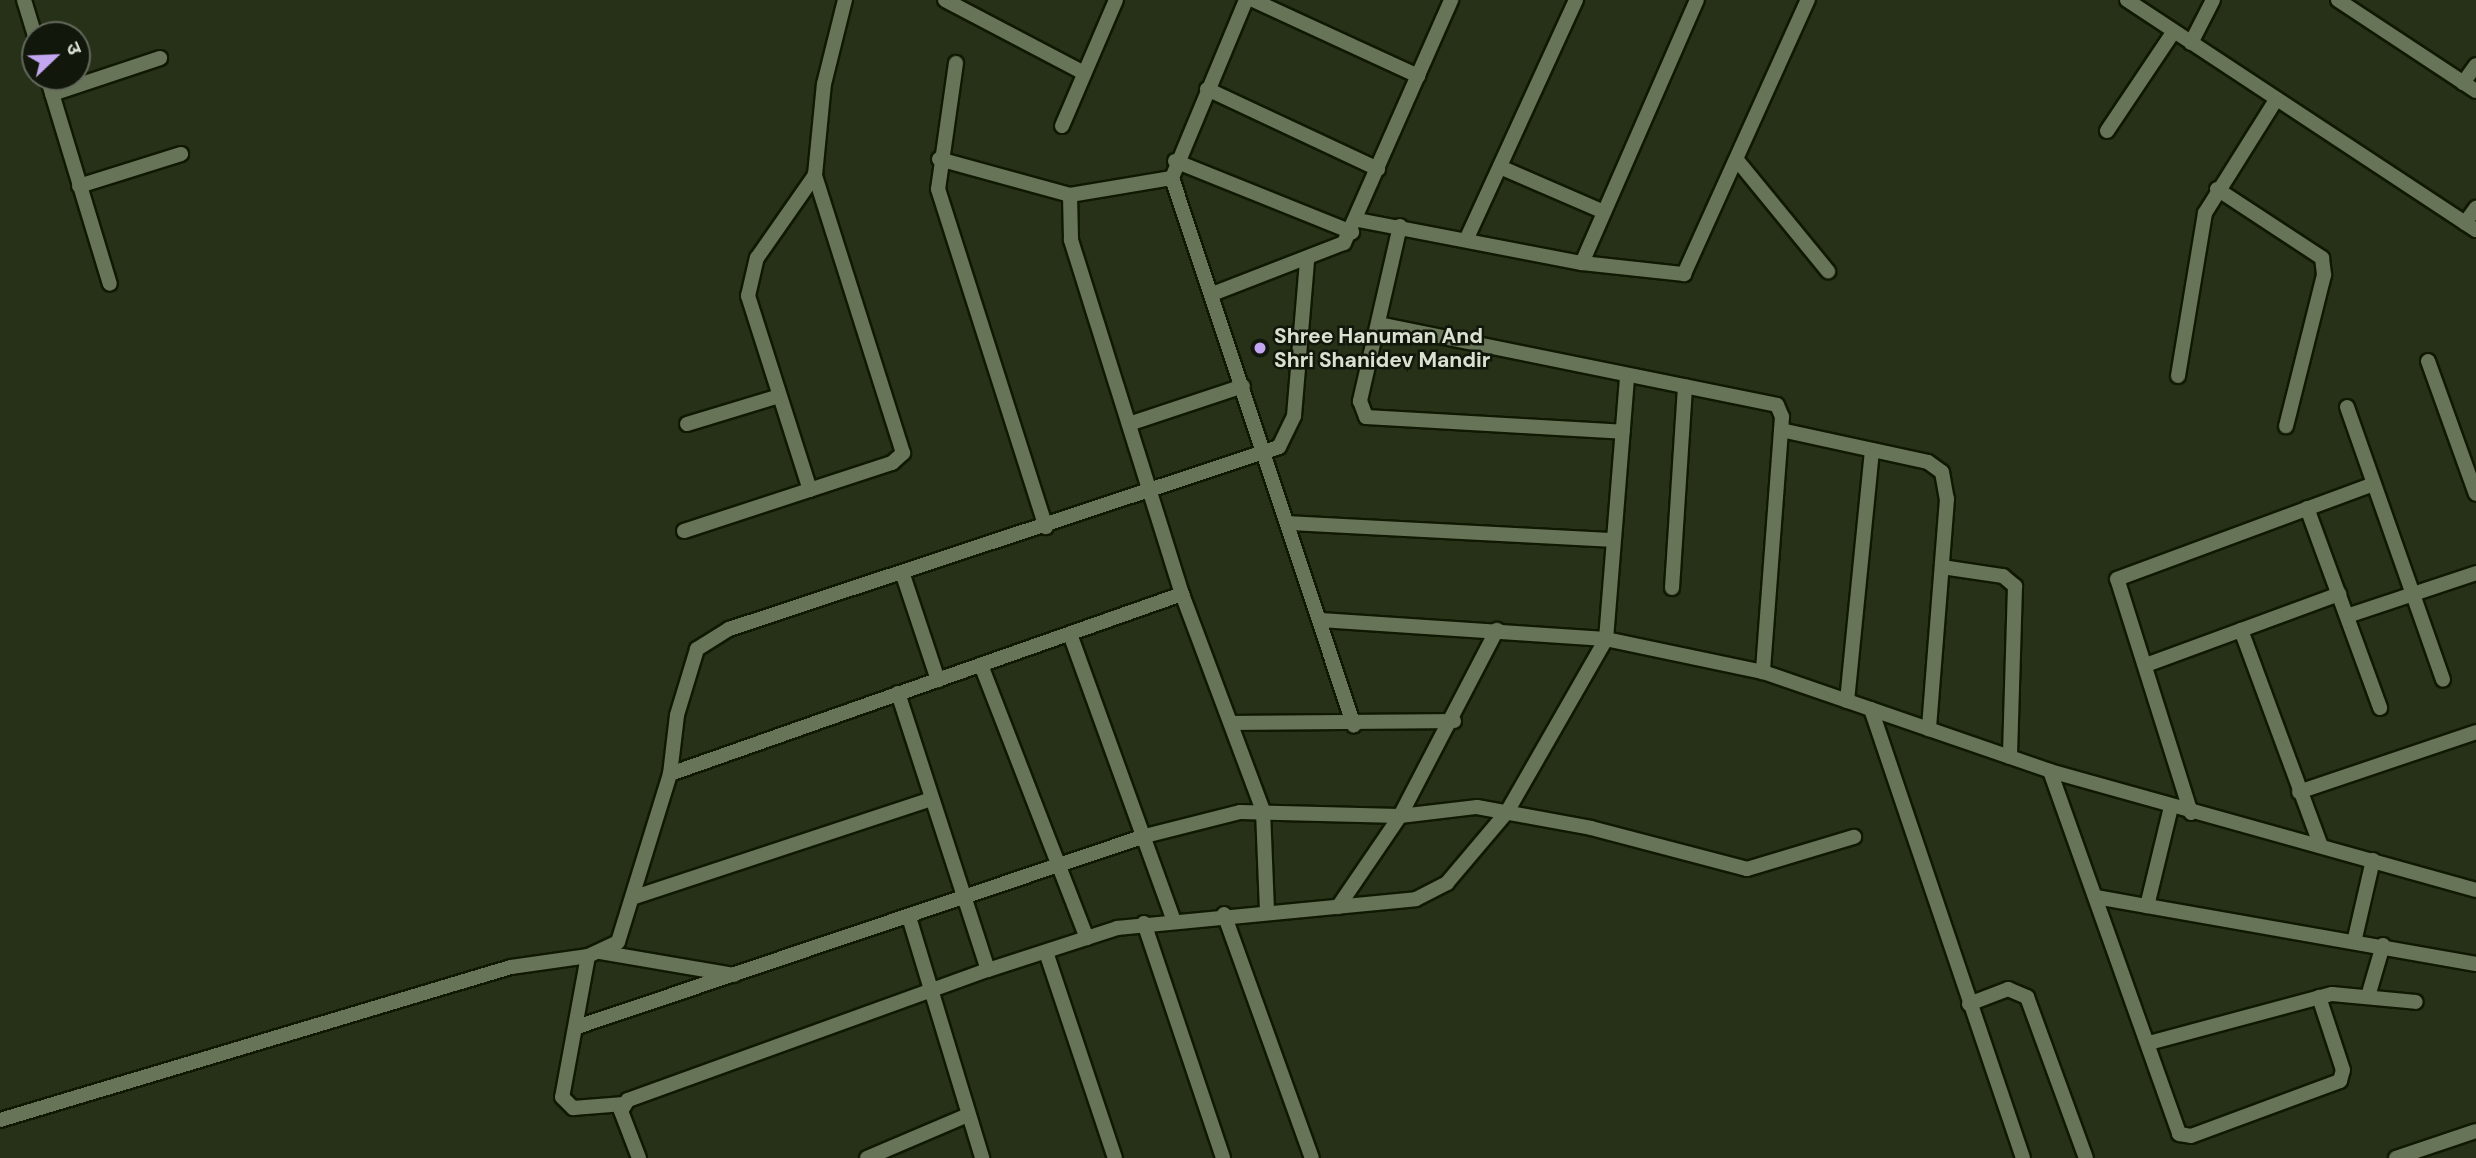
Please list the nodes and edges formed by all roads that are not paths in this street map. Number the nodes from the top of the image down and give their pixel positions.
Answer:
1 (24, 0) edge
2 (845, 0) edge
3 (945, 0) edge
4 (1116, 0) edge
5 (1246, 0) edge
6 (1253, 0) edge
7 (1451, 0) edge
8 (1576, 0) edge
9 (1697, 0) edge
10 (2127, 0) edge
11 (2213, 0) edge
12 (2337, 0) edge
13 (1805, 1) edge
14 (30, 21) edge
15 (2174, 31) junction
16 (2191, 43) junction
17 (160, 58) dead end
18 (956, 63) dead end
19 (2476, 65) edge
20 (1084, 74) junction
21 (1418, 76) junction
22 (2463, 83) junction
23 (1207, 89) junction
24 (51, 91) edge
25 (2476, 91) edge
26 (52, 94) junction
27 (2276, 100) junction
28 (1062, 126) dead end
29 (2107, 131) dead end
30 (181, 154) dead end
31 (939, 159) junction
32 (1738, 160) junction
33 (1175, 161) junction
34 (1500, 167) junction
35 (1378, 169) junction
36 (815, 175) junction
37 (1172, 178) junction
38 (79, 186) junction
39 (2217, 189) junction
40 (1070, 195) junction
41 (2476, 208) edge
42 (1605, 212) junction
43 (1355, 226) junction
44 (1400, 226) junction
45 (2471, 227) edge
46 (1467, 238) junction
47 (1307, 261) junction
48 (1582, 263) junction
49 (1828, 271) dead end
50 (110, 284) dead end
51 (1215, 293) junction
52 (1379, 324) junction
53 (2428, 361) dead end
54 (1628, 376) junction
55 (2178, 376) dead end
56 (1242, 386) junction
57 (1685, 386) junction
58 (779, 396) junction
59 (2347, 407) dead end
60 (687, 424) dead end
61 (1129, 424) junction
62 (2286, 426) dead end
63 (1781, 430) junction
64 (1623, 432) junction
65 (1872, 450) junction
66 (1262, 456) junction
67 (2371, 485) junction
68 (810, 490) junction
69 (1152, 490) junction
70 (2476, 494) edge
71 (2307, 508) junction
72 (1288, 523) junction
73 (1046, 527) junction
74 (684, 531) dead end
75 (1613, 540) junction
76 (1942, 567) junction
77 (2476, 573) edge
78 (903, 575) junction
79 (1672, 588) dead end
80 (1182, 594) junction
81 (2339, 594) junction
82 (2412, 596) junction
83 (2347, 616) junction
84 (1320, 620) junction
85 (1497, 630) junction
86 (2241, 630) junction
87 (1070, 634) junction
88 (1606, 639) junction
89 (981, 664) junction
90 (2146, 666) junction
91 (1763, 672) junction
92 (938, 680) junction
93 (2443, 680) dead end
94 (898, 693) junction
95 (1847, 701) junction
96 (2380, 708) dead end
97 (1871, 709) junction
98 (1454, 721) junction
99 (1234, 723) junction
100 (1354, 726) junction
101 (1929, 729) junction
102 (2476, 732) edge
103 (2010, 757) junction
104 (2050, 771) junction
105 (670, 774) junction
106 (2298, 792) junction
107 (931, 799) junction
108 (2171, 807) junction
109 (1263, 811) junction
110 (1507, 812) junction
111 (2191, 813) junction
112 (1400, 816) junction
113 (1144, 836) junction
114 (1854, 837) dead end
115 (2322, 846) junction
116 (2373, 860) junction
117 (1056, 866) junction
118 (2476, 890) edge
119 (964, 896) junction
120 (635, 897) junction
121 (2096, 897) junction
122 (2147, 906) junction
123 (1338, 907) junction
124 (1268, 911) junction
125 (1224, 914) junction
126 (909, 917) junction
127 (1173, 918) junction
128 (1144, 923) junction
129 (1087, 938) junction
130 (2355, 938) junction
131 (2383, 945) junction
132 (1046, 952) junction
133 (594, 954) junction
134 (2476, 964) edge
135 (988, 970) junction
136 (735, 975) junction
137 (2369, 993) junction
138 (928, 995) junction
139 (2319, 997) junction
140 (2416, 1002) dead end
141 (1969, 1004) junction
142 (577, 1027) junction
143 (2149, 1043) junction
144 (624, 1104) junction
145 (968, 1115) junction
146 (0, 1120) edge
147 (2476, 1130) edge
148 (2415, 1155) edge
149 (639, 1158) edge
150 (867, 1158) edge
151 (982, 1158) edge
152 (1115, 1158) edge
153 (1223, 1158) edge
154 (1312, 1158) edge
155 (2023, 1158) edge
156 (2086, 1158) edge
157 (2396, 1158) edge

1 - 14 street
2 - 36 street
3 - 20 street
4 - 20 street
5 - 23 street
6 - 21 street
7 - 21 street
8 - 34 street
9 - 42 street
10 - 15 street
11 - 16 street
12 - 22 street
13 - 32 street
15 - 16 street
15 - 29 street
16 - 27 street
17 - 26 street
18 - 31 street
19 - 22 street
20 - 28 street
21 - 35 street
22 - 25 street
23 - 33 street
23 - 35 street
24 - 26 street
26 - 38 street
27 - 39 street
27 - 45 street
30 - 38 street
31 - 40 street
31 - 73 street
32 - 48 street
32 - 49 street
33 - 37 street
33 - 43 street
34 - 42 street
34 - 46 street
35 - 43 street
36 - 58 street
36 - 68 street
37 - 40 street
37 - 51 street
38 - 50 street
39 - 55 street
39 - 62 street
40 - 61 street
41 - 45 street
42 - 48 street
43 - 44 street
43 - 47 street
44 - 46 street
44 - 52 street
46 - 48 street
47 - 51 street
47 - 66 street
51 - 56 street
52 - 54 street
52 - 64 street
53 - 70 street
54 - 57 street
54 - 64 street
56 - 61 street
56 - 66 street
57 - 63 street
57 - 79 street
58 - 60 street
58 - 68 street
59 - 67 street
61 - 69 street
63 - 65 street
63 - 91 street
64 - 75 street
65 - 76 street
65 - 95 street
66 - 69 street
66 - 72 street
67 - 71 street
67 - 82 street
68 - 74 street
69 - 73 street
69 - 80 street
71 - 81 street
71 - 90 street
72 - 75 street
72 - 84 street
73 - 78 street
75 - 88 street
76 - 101 street
76 - 103 street
77 - 82 street
78 - 92 street
78 - 105 street
80 - 87 street
80 - 99 street
81 - 83 street
81 - 86 street
82 - 83 street
82 - 93 street
83 - 96 street
84 - 85 street
84 - 100 street
85 - 88 street
85 - 98 street
86 - 90 street
86 - 106 street
87 - 89 street
87 - 113 street
88 - 91 street
88 - 110 street
89 - 92 street
89 - 117 street
90 - 111 street
91 - 95 street
92 - 94 street
94 - 105 street
94 - 107 street
95 - 97 street
97 - 101 street
97 - 141 street
98 - 100 street
98 - 112 street
99 - 100 street
99 - 109 street
101 - 103 street
102 - 106 street
103 - 104 street
104 - 108 street
104 - 121 street
105 - 120 street
106 - 115 street
107 - 119 street
107 - 120 street
108 - 111 street
108 - 122 street
109 - 112 street
109 - 113 street
109 - 124 street
110 - 112 street
110 - 114 street
110 - 123 street
111 - 115 street
112 - 123 street
113 - 117 street
113 - 127 street
115 - 116 street
116 - 118 street
116 - 130 street
117 - 119 street
117 - 129 street
119 - 126 street
119 - 135 street
120 - 133 street
121 - 122 street
121 - 143 street
122 - 130 street
123 - 124 street
124 - 125 street
125 - 127 street
125 - 154 street
126 - 136 street
126 - 138 street
127 - 128 street
128 - 129 street
128 - 153 street
129 - 132 street
130 - 131 street
131 - 134 street
131 - 137 street
132 - 135 street
132 - 152 street
133 - 136 street
133 - 142 street
133 - 146 street
135 - 138 street
136 - 142 street
137 - 139 street
137 - 140 street
138 - 144 street
138 - 145 street
139 - 143 street
139 - 143 street
141 - 155 street
141 - 156 street
142 - 144 street
144 - 149 street
145 - 150 street
145 - 151 street
147 - 148 street
148 - 157 street

